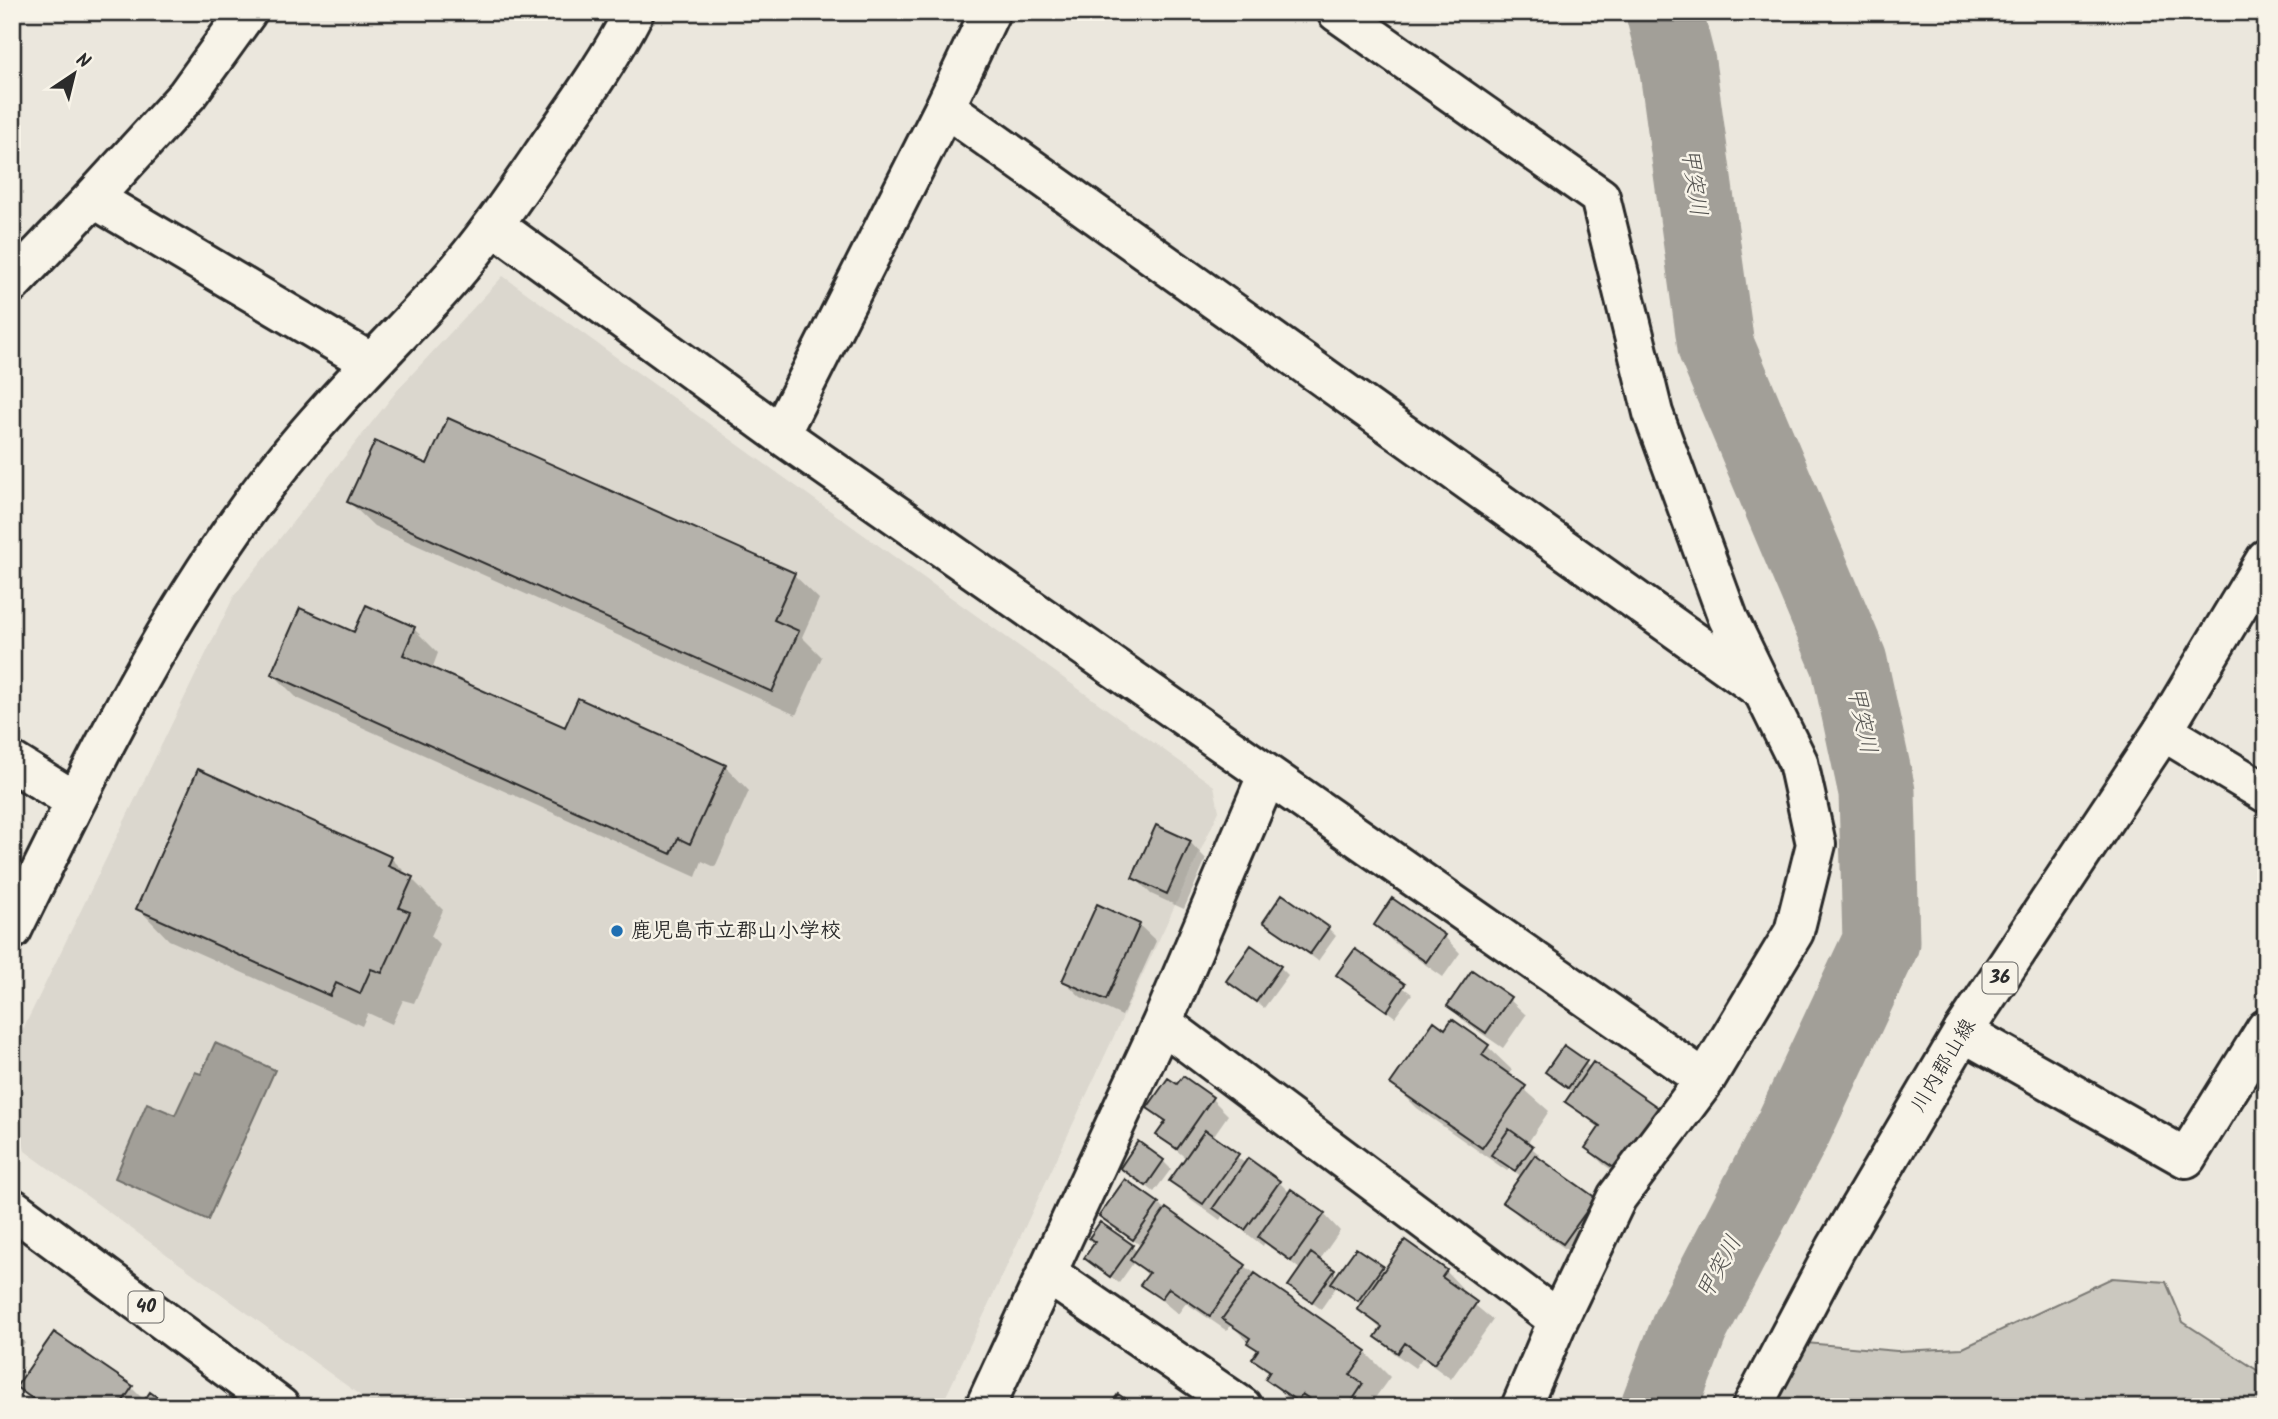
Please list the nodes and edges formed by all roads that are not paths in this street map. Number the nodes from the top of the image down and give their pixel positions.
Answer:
1 (247, 12) edge
2 (634, 12) edge
3 (990, 12) edge
4 (1337, 12) edge
5 (945, 107) junction
6 (93, 198) junction
7 (495, 226) junction
8 (12, 283) edge
9 (370, 362) junction
10 (780, 434) junction
11 (2266, 559) edge
12 (1763, 691) junction
13 (2163, 731) junction
14 (12, 762) edge
15 (1267, 776) junction
16 (2266, 793) edge
17 (75, 801) junction
18 (12, 930) edge
19 (1162, 1023) junction
20 (2266, 1029) edge
21 (1963, 1032) junction
22 (1705, 1080) junction
23 (12, 1208) edge
24 (1048, 1274) junction
25 (1558, 1320) junction
26 (280, 1407) edge
27 (985, 1407) edge
28 (1242, 1407) edge
29 (1521, 1407) edge
30 (1752, 1407) edge

1 - 6 street
2 - 7 street
3 - 5 street
4 - 12 street
5 - 10 street
5 - 12 street
6 - 8 street
6 - 9 street
7 - 9 street
7 - 10 street
9 - 17 street
10 - 15 street
11 - 13 street, 川内郡山線 / 36
12 - 22 street
13 - 16 street
13 - 21 street, 川内郡山線 / 36
14 - 17 street
15 - 19 street
15 - 22 street
17 - 18 street
19 - 24 street
19 - 25 street
20 - 21 street
21 - 30 street, 川内郡山線 / 36
22 - 25 street
23 - 26 street, 40
24 - 27 street
24 - 28 street
25 - 29 street

